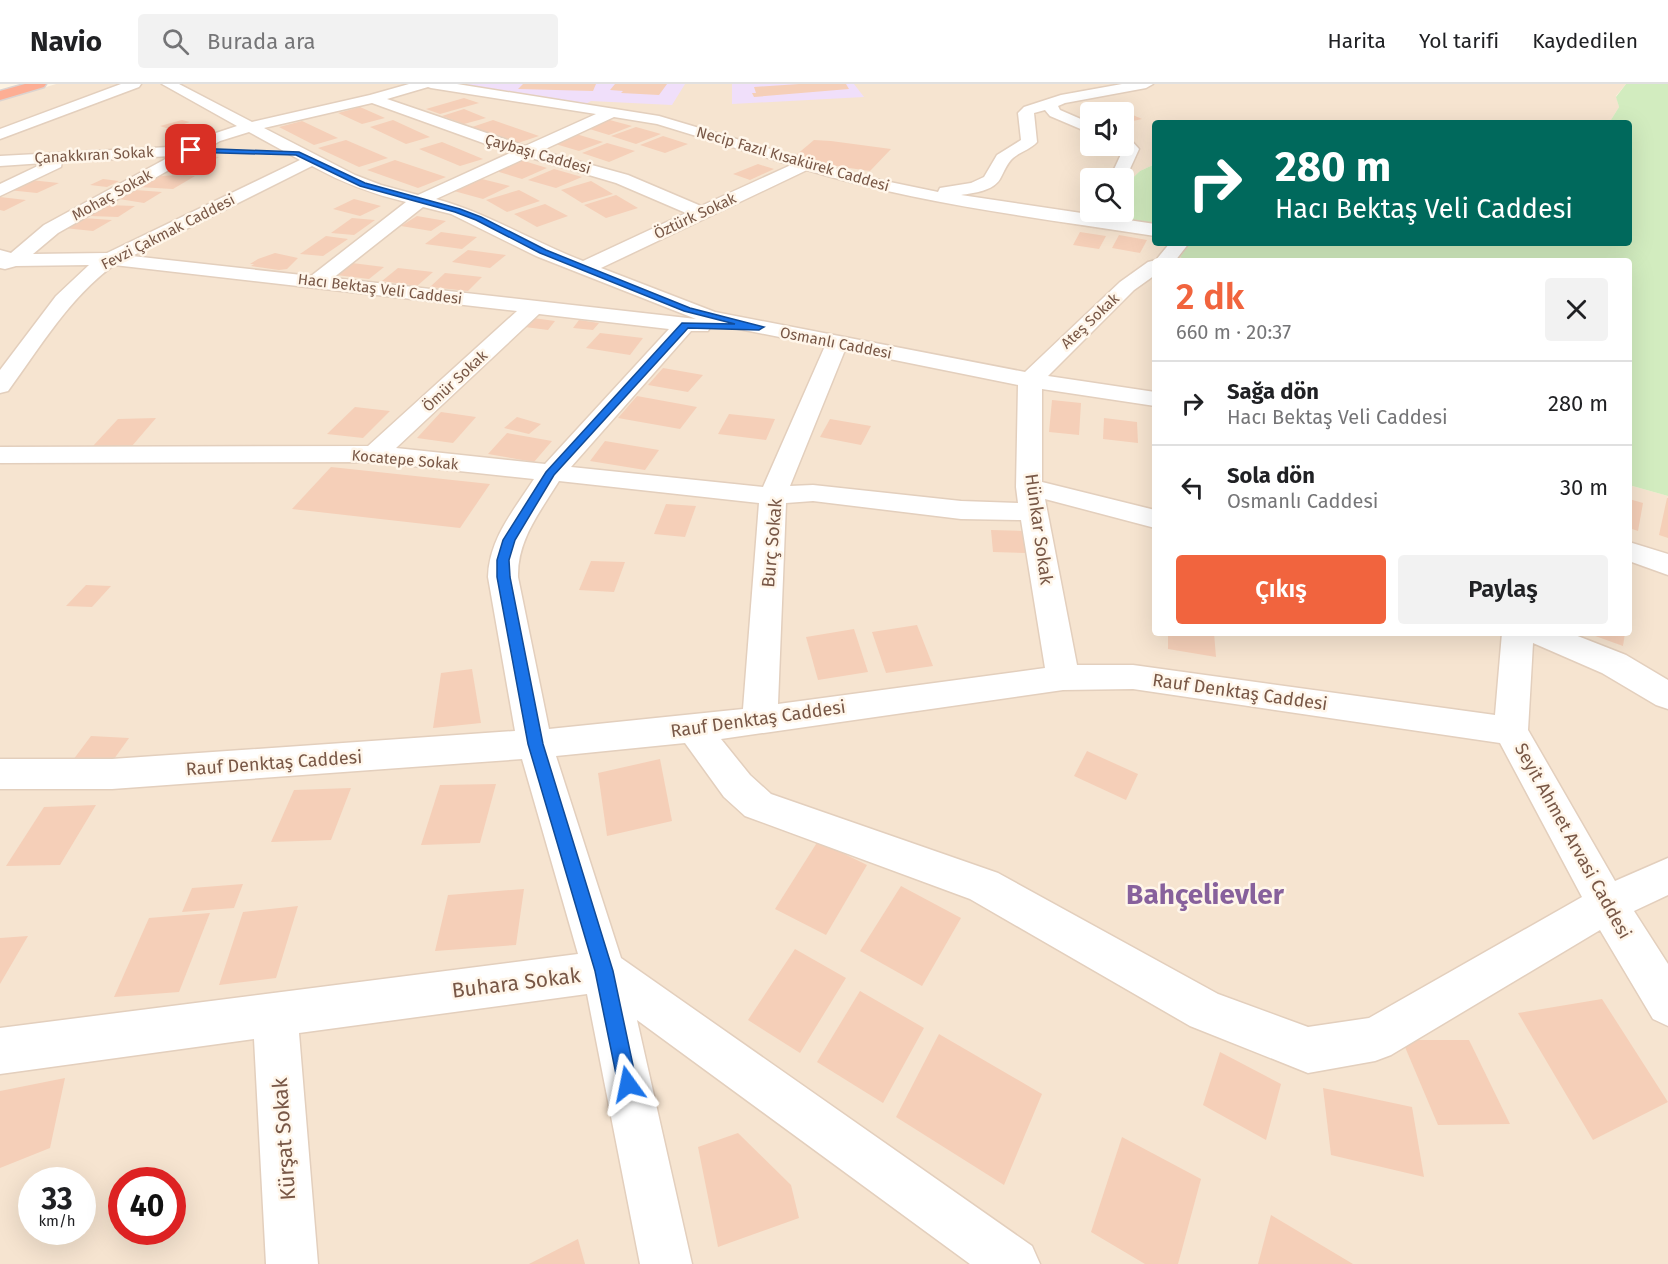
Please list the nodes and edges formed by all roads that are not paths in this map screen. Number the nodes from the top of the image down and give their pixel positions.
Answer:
1 (11, 84) edge
2 (39, 84) edge
3 (134, 84) edge
4 (169, 84) edge
5 (424, 84) edge
6 (431, 84) edge
7 (1146, 84) edge
8 (0, 87) edge
9 (0, 96) edge
10 (374, 99) junction
11 (1048, 105) junction
12 (614, 112) junction
13 (1080, 124) edge
14 (250, 127) junction
15 (0, 134) edge
16 (191, 150) junction
17 (226, 151) dead end
18 (262, 152) dead end
19 (523, 152) junction
20 (70, 157) junction
21 (304, 157) junction
22 (0, 161) edge
23 (806, 164) junction
24 (0, 191) edge
25 (917, 193) junction
26 (420, 200) junction
27 (701, 213) junction
28 (1080, 214) edge
29 (1123, 222) edge
30 (1152, 229) edge
31 (1178, 246) edge
32 (1168, 258) edge
33 (5, 260) edge
34 (110, 260) junction
35 (584, 267) junction
36 (1152, 270) edge
37 (317, 281) junction
38 (534, 307) junction
39 (685, 325) junction
40 (759, 327) junction
41 (837, 343) junction
42 (1029, 380) junction
43 (0, 386) edge
44 (1152, 399) edge
45 (375, 454) junction
46 (0, 455) edge
47 (550, 474) junction
48 (773, 496) junction
49 (1031, 500) junction
50 (1152, 519) edge
51 (1632, 552) edge
52 (1668, 565) edge
53 (1518, 636) edge
54 (1546, 636) edge
55 (1063, 678) junction
56 (1668, 696) edge
57 (760, 718) junction
58 (694, 729) junction
59 (1511, 731) junction
60 (535, 744) junction
61 (0, 774) edge
62 (1668, 876) edge
63 (1607, 903) junction
64 (604, 971) junction
65 (1668, 1004) edge
66 (275, 1014) junction
67 (0, 1052) edge
68 (292, 1264) edge
69 (666, 1264) edge
70 (1014, 1264) edge

1 - 8 highway
2 - 9 highway
3 - 15 street
4 - 14 street, Osmanlı Caddesi
5 - 10 street, Mohaç Sokak
6 - 12 street, Necip Fazıl Kısakürek Caddesi
7 - 11 street
10 - 14 street, Mohaç Sokak
10 - 19 street, Çaybaşı Caddesi
11 - 13 street
11 - 25 street
12 - 19 street
12 - 23 street, Necip Fazıl Kısakürek Caddesi
14 - 16 street, Mohaç Sokak
14 - 21 street, Osmanlı Caddesi
16 - 17 street, Çanakkıran Sokak
16 - 20 street, Çanakkıran Sokak
16 - 33 street, Mohaç Sokak
18 - 21 street
19 - 26 street
19 - 27 street, Çaybaşı Caddesi
20 - 22 street, Çanakkıran Sokak
20 - 24 street
21 - 26 street, Osmanlı Caddesi
21 - 34 street, Fevzi Çakmak Caddesi
23 - 25 street, Necip Fazıl Kısakürek Caddesi
23 - 27 street, Öztürk Sokak
25 - 28 street, Necip Fazıl Kısakürek Caddesi
26 - 35 street, Osmanlı Caddesi
26 - 37 street
27 - 35 street, Öztürk Sokak
29 - 30 street, Necip Fazıl Kısakürek Caddesi
31 - 32 street, Ateş Sokak
33 - 34 street, Hacı Bektaş Veli Caddesi
34 - 37 street, Hacı Bektaş Veli Caddesi
34 - 43 street, Fevzi Çakmak Caddesi
35 - 40 street, Osmanlı Caddesi
36 - 42 street, Ateş Sokak
37 - 38 street, Hacı Bektaş Veli Caddesi
38 - 39 street, Hacı Bektaş Veli Caddesi
38 - 45 street, Ömür Sokak
39 - 40 street, Hacı Bektaş Veli Caddesi
39 - 47 street
40 - 41 street, Osmanlı Caddesi
41 - 42 street, Osmanlı Caddesi
41 - 48 street, Burç Sokak
42 - 44 street, Osmanlı Caddesi
42 - 49 street, Hünkar Sokak
45 - 46 street, Kocatepe Sokak
45 - 47 street, Kocatepe Sokak
47 - 48 street, Kocatepe Sokak
47 - 60 street
48 - 49 street, Kocatepe Sokak
48 - 57 street, Burç Sokak
49 - 50 street, Kocatepe Sokak
49 - 55 street, Hünkar Sokak
51 - 52 street
53 - 59 street, Seyit Ahmet Arvasi Caddesi
54 - 56 street
55 - 57 street, Rauf Denktaş Caddesi
55 - 59 street, Rauf Denktaş Caddesi
57 - 58 street, Rauf Denktaş Caddesi
58 - 60 street, Rauf Denktaş Caddesi
58 - 63 street
59 - 63 street, Seyit Ahmet Arvasi Caddesi
60 - 61 street, Rauf Denktaş Caddesi
60 - 64 street
62 - 63 street
63 - 65 street, Seyit Ahmet Arvasi Caddesi
64 - 66 street, Buhara Sokak
64 - 69 street
64 - 70 street, Buhara Sokak
66 - 67 street, Buhara Sokak
66 - 68 street, Kürşat Sokak

